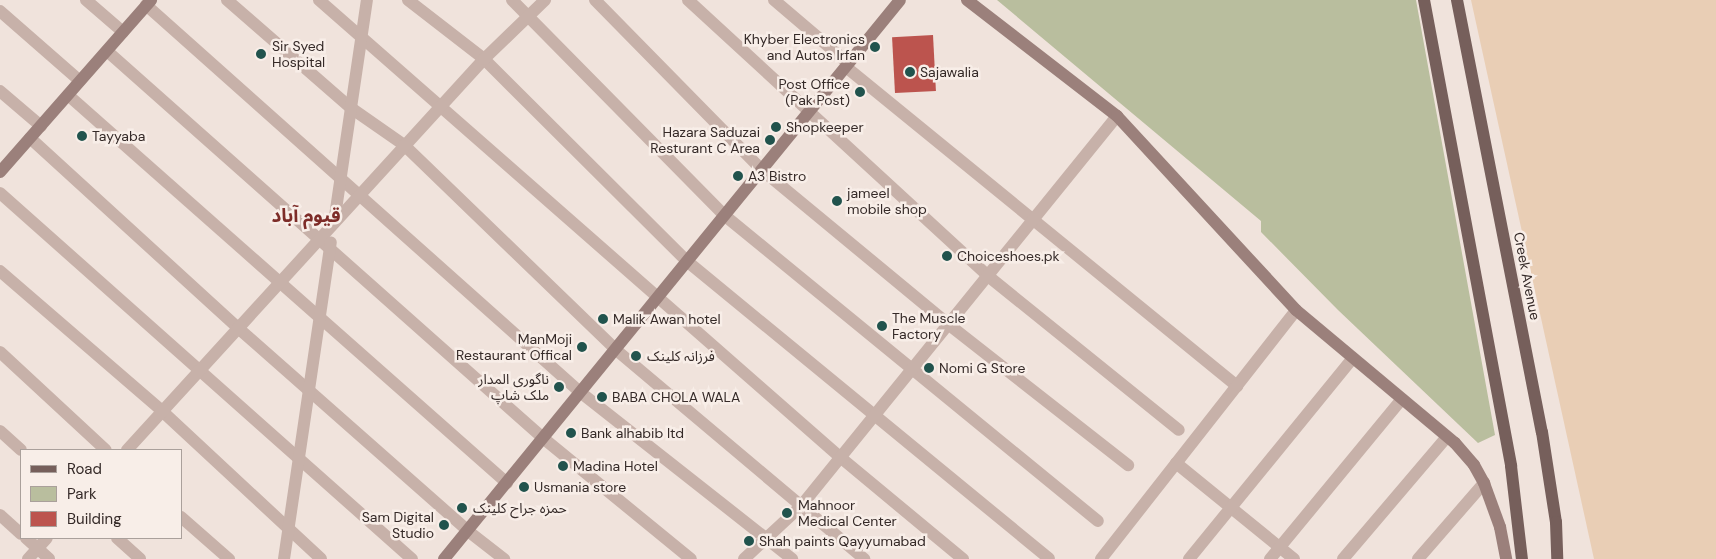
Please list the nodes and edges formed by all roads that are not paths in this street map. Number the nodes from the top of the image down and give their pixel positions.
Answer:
1 (86, 0) edge
2 (227, 0) edge
3 (319, 0) edge
4 (367, 0) edge
5 (408, 0) edge
6 (512, 0) edge
7 (545, 0) edge
8 (595, 0) edge
9 (688, 0) edge
10 (774, 0) edge
11 (900, 0) edge
12 (967, 0) edge
13 (1424, 0) edge
14 (1456, 0) edge
15 (149, 3) edge
16 (0, 12) edge
17 (530, 16) junction
18 (123, 32) junction
19 (361, 37) junction
20 (107, 51) junction
21 (484, 59) junction
22 (847, 65) junction
23 (80, 81) junction
24 (0, 91) edge
25 (68, 95) junction
26 (440, 106) junction
27 (351, 108) junction
28 (808, 112) junction
29 (1117, 116) junction
30 (40, 126) junction
31 (30, 138) junction
32 (404, 146) junction
33 (1, 167) edge
34 (762, 170) junction
35 (340, 179) junction
36 (0, 193) edge
37 (358, 196) junction
38 (724, 215) junction
39 (1033, 220) junction
40 (334, 223) junction
41 (319, 239) junction
42 (330, 248) junction
43 (688, 262) junction
44 (0, 271) edge
45 (988, 276) junction
46 (279, 282) junction
47 (658, 298) junction
48 (1296, 310) junction
49 (320, 317) junction
50 (948, 324) junction
51 (238, 328) junction
52 (615, 349) junction
53 (0, 352) edge
54 (1353, 358) junction
55 (912, 369) junction
56 (200, 370) junction
57 (1236, 386) junction
58 (309, 390) junction
59 (580, 392) junction
60 (1401, 400) junction
61 (162, 411) junction
62 (873, 417) junction
63 (1179, 430) dead end
64 (0, 431) edge
65 (543, 438) junction
66 (1446, 438) junction
67 (20, 449) edge
68 (105, 449) edge
69 (128, 449) edge
70 (840, 457) junction
71 (299, 458) junction
72 (1176, 463) junction
73 (1128, 465) dead end
74 (507, 483) junction
75 (1484, 483) junction
76 (800, 506) junction
77 (1232, 506) junction
78 (0, 515) edge
79 (182, 518) edge
80 (1098, 521) dead end
81 (468, 531) junction
82 (289, 532) junction
83 (20, 533) edge
84 (766, 538) junction
85 (27, 539) edge
86 (46, 539) edge
87 (118, 539) edge
88 (1280, 547) junction
89 (38, 548) junction
90 (1504, 557) edge
91 (28, 559) edge
92 (49, 559) edge
93 (140, 559) edge
94 (229, 559) edge
95 (284, 559) edge
96 (321, 559) edge
97 (412, 559) edge
98 (444, 559) edge
99 (504, 559) edge
100 (691, 559) edge
101 (744, 559) edge
102 (792, 559) edge
103 (864, 559) edge
104 (963, 559) edge
105 (1049, 559) edge
106 (1101, 559) edge
107 (1189, 559) edge
108 (1270, 559) edge
109 (1294, 559) edge
110 (1342, 559) edge
111 (1418, 559) edge
112 (1522, 559) edge
113 (1557, 559) edge

1 - 18 street
2 - 27 street
3 - 19 street
4 - 19 street
5 - 21 street
6 - 17 street
7 - 17 street
8 - 34 street
9 - 28 street
10 - 22 street
11 - 22 street
12 - 29 street
13 - 112 main road
14 - 113 main road, Creek Avenue
15 - 18 street
15 - 35 street
16 - 23 street
17 - 21 street
17 - 38 street
18 - 20 street
19 - 26 street
19 - 27 street
20 - 23 street
20 - 41 street
21 - 26 street
21 - 43 street
22 - 28 street
22 - 39 street
23 - 25 street
24 - 30 street
25 - 30 street
25 - 46 street
26 - 32 street
26 - 47 street
27 - 32 street
27 - 35 street
28 - 34 street
28 - 45 street
29 - 39 street
29 - 48 street
30 - 31 street
31 - 33 street
31 - 51 street
32 - 37 street
32 - 52 street
34 - 38 street
34 - 50 street
35 - 37 street
35 - 40 street
36 - 56 street
37 - 40 street
37 - 59 street
38 - 43 street
38 - 55 street
39 - 45 street
39 - 57 street
40 - 41 street
40 - 42 street
41 - 42 street
41 - 46 street
42 - 49 street
42 - 65 street
43 - 47 street
43 - 62 street
44 - 61 street
45 - 50 street
45 - 63 street
46 - 49 street
46 - 51 street
47 - 52 street
47 - 70 street
48 - 54 street
48 - 57 street
49 - 58 street
49 - 74 street
50 - 55 street
50 - 73 street
51 - 56 street
51 - 58 street
52 - 59 street
52 - 76 street
53 - 68 street
54 - 60 street
54 - 77 street
55 - 62 street
55 - 80 street
56 - 61 street
56 - 71 street
57 - 72 street
58 - 71 street
58 - 81 street
59 - 65 street
59 - 84 street
60 - 66 street
60 - 88 street
61 - 69 street
61 - 82 street
62 - 70 street
62 - 105 street
64 - 67 street
65 - 74 street
65 - 100 street
66 - 75 street
66 - 110 street
70 - 76 street
70 - 104 street
71 - 82 street
71 - 97 street
72 - 77 street
72 - 106 street
74 - 81 street
75 - 90 street
75 - 111 street
76 - 84 street
76 - 103 street
77 - 88 street
77 - 107 street
78 - 83 street
79 - 94 street
81 - 98 street
81 - 99 street
82 - 95 street
82 - 96 street
84 - 101 street
84 - 102 street
85 - 89 street
86 - 89 street
87 - 93 street
88 - 108 street
88 - 109 street
89 - 91 street
89 - 92 street

